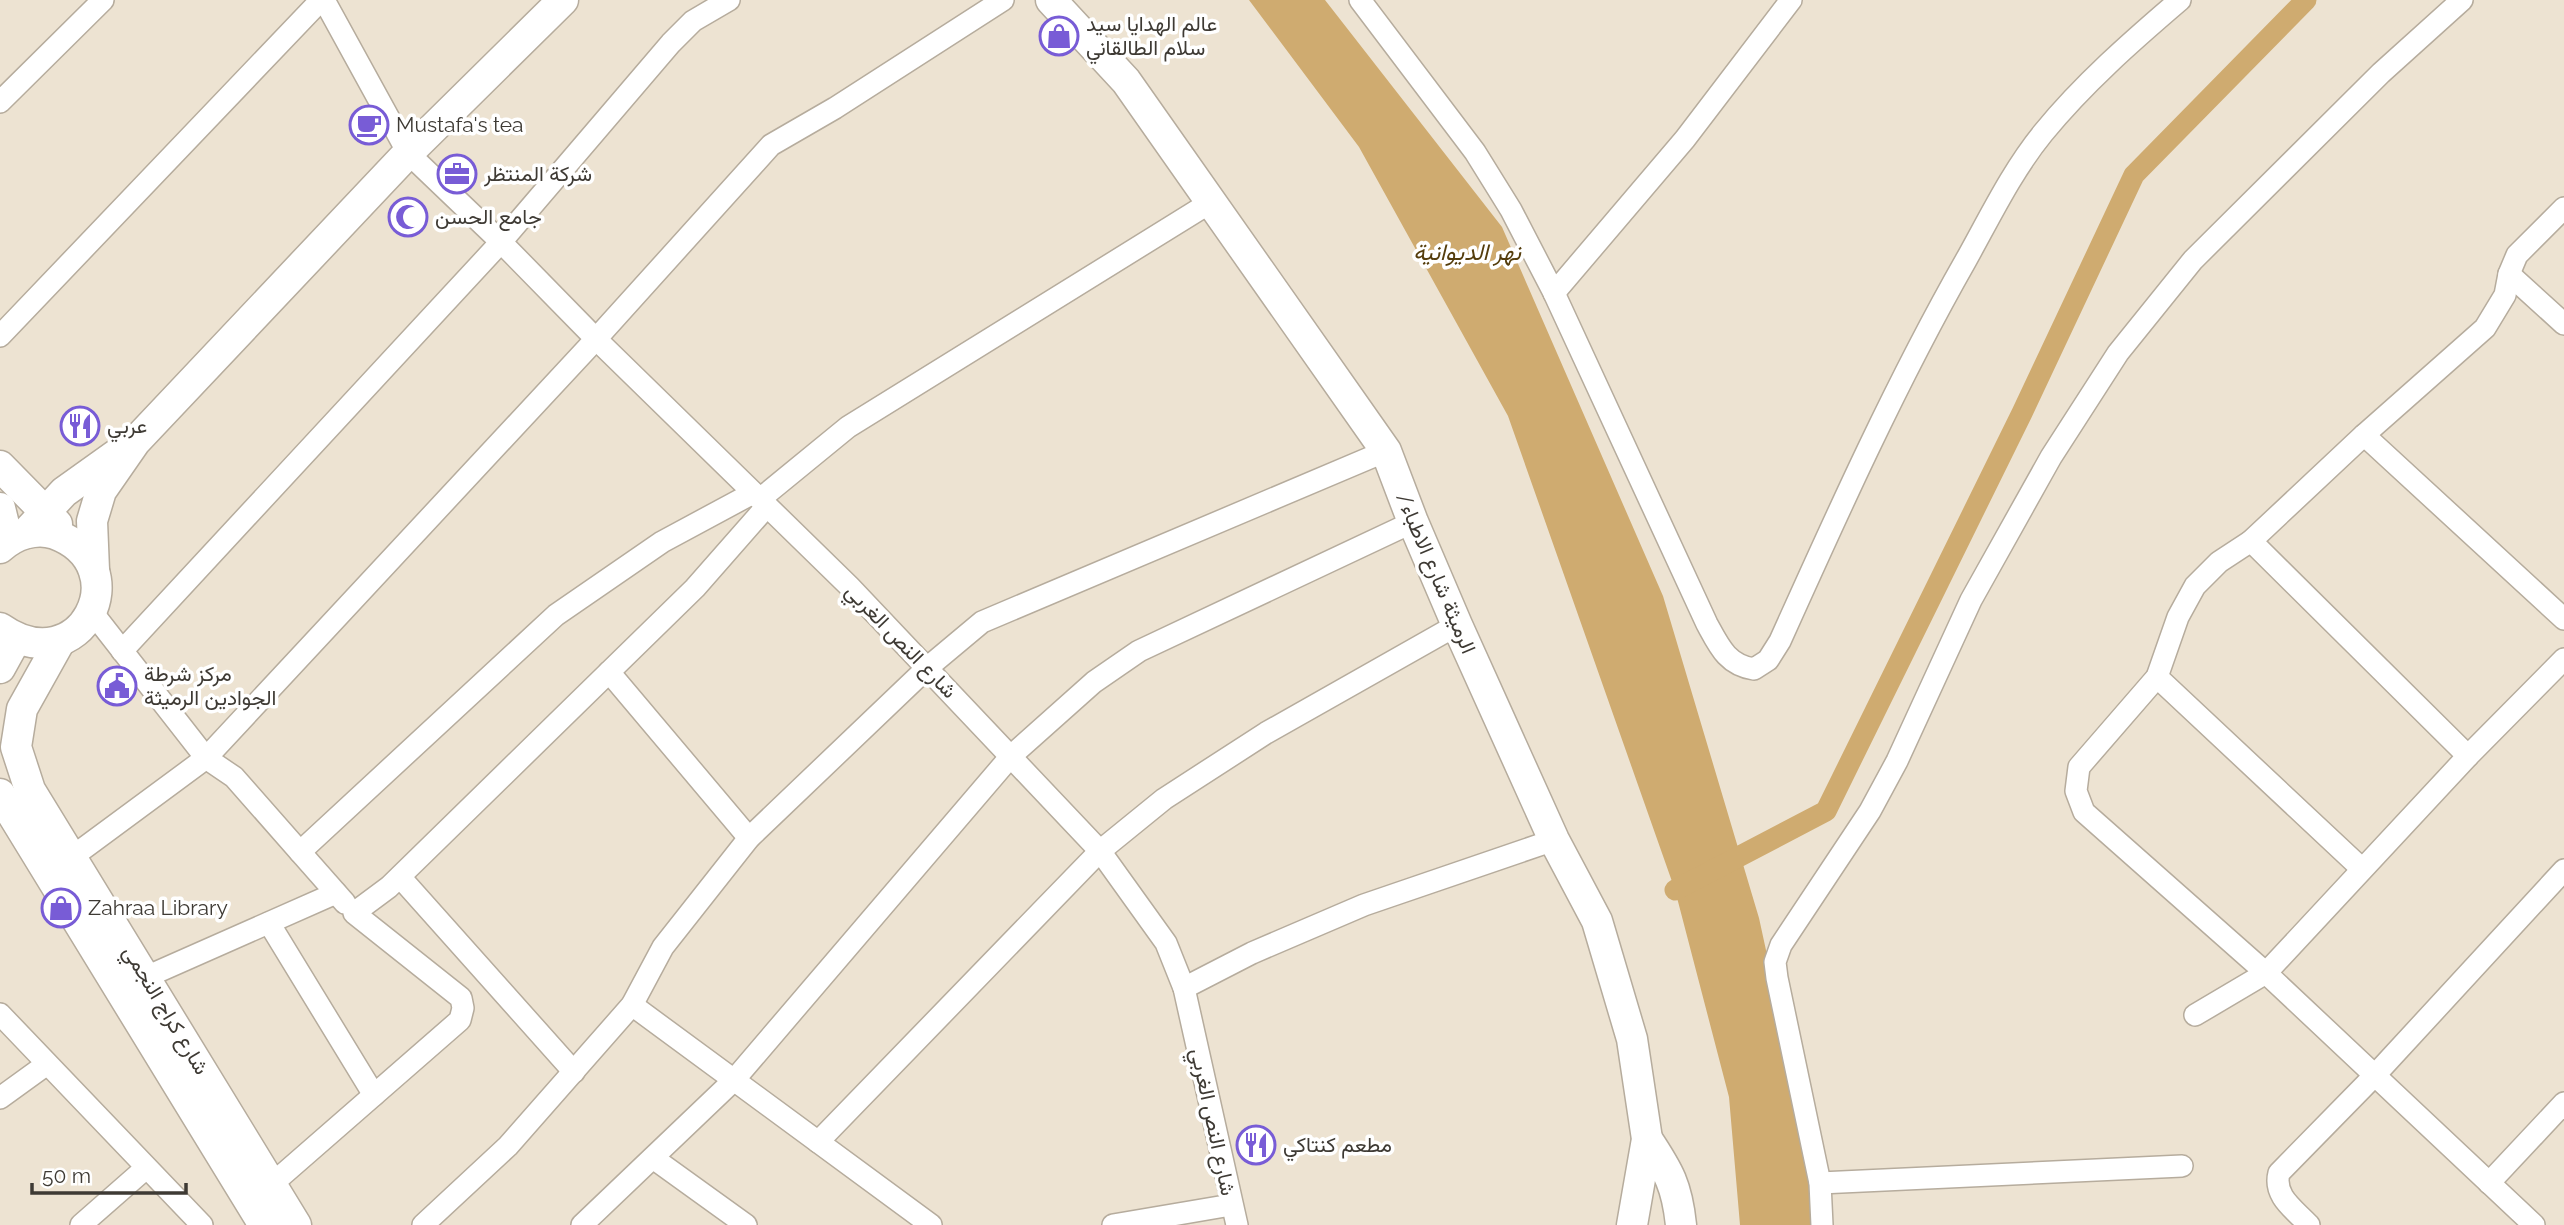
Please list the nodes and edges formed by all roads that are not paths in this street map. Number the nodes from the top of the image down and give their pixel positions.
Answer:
1 (103, 0) edge
2 (322, 0) edge
3 (563, 0) edge
4 (729, 0) edge
5 (1003, 0) edge
6 (1051, 0) edge
7 (1360, 0) edge
8 (1791, 0) edge
9 (2180, 0) edge
10 (2462, 0) edge
11 (0, 103) edge
12 (408, 153) junction
13 (1211, 202) junction
14 (2564, 208) edge
15 (501, 242) junction
16 (2509, 274) junction
17 (1554, 293) junction
18 (2564, 324) edge
19 (0, 337) edge
20 (596, 339) junction
21 (2364, 435) junction
22 (135, 442) junction
23 (1386, 451) junction
24 (0, 466) edge
25 (760, 499) junction
26 (0, 509) edge
27 (1413, 522) junction
28 (20, 533) edge
29 (2251, 541) junction
30 (94, 570) junction
31 (92, 612) junction
32 (2564, 619) edge
33 (1457, 625) junction
34 (8, 634) edge
35 (60, 641) junction
36 (122, 651) junction
37 (2564, 659) edge
38 (0, 668) edge
39 (927, 668) junction
40 (609, 672) junction
41 (2157, 677) junction
42 (1011, 756) junction
43 (2468, 756) junction
44 (205, 758) junction
45 (0, 794) edge
46 (749, 838) junction
47 (1554, 840) junction
48 (1100, 850) junction
49 (300, 852) junction
50 (72, 857) junction
51 (2362, 869) junction
52 (2564, 870) edge
53 (400, 877) junction
54 (336, 893) junction
55 (355, 913) junction
56 (269, 923) junction
57 (2266, 973) junction
58 (146, 977) junction
59 (1184, 988) junction
60 (632, 1005) junction
61 (0, 1014) edge
62 (2195, 1015) dead end
63 (47, 1064) junction
64 (574, 1072) junction
65 (2376, 1074) junction
66 (734, 1080) junction
67 (374, 1095) junction
68 (0, 1098) edge
69 (2564, 1103) edge
70 (1647, 1139) junction
71 (818, 1142) junction
72 (653, 1158) junction
73 (2182, 1166) dead end
74 (146, 1168) junction
75 (1820, 1183) junction
76 (2489, 1183) junction
77 (271, 1184) junction
78 (1234, 1215) edge
79 (81, 1225) edge
80 (202, 1225) edge
81 (264, 1225) edge
82 (296, 1225) edge
83 (423, 1225) edge
84 (582, 1225) edge
85 (746, 1225) edge
86 (931, 1225) edge
87 (1113, 1225) edge
88 (1632, 1225) edge
89 (1681, 1225) edge
90 (1822, 1225) edge
91 (2309, 1225) edge
92 (2534, 1225) edge

1 - 11 street
2 - 12 street, شارع النص الغربي
2 - 19 street
3 - 12 main road
4 - 15 street
5 - 20 street
6 - 13 main road, /الرميثة شارع الاطباء
7 - 17 street
8 - 17 street
9 - 17 street
10 - 75 street
12 - 15 street, شارع النص الغربي
12 - 22 main road
13 - 23 main road, /الرميثة شارع الاطباء
13 - 25 street
14 - 16 street
15 - 20 street, شارع النص الغربي
15 - 36 street
16 - 18 street
16 - 21 street
20 - 25 street, شارع النص الغربي
20 - 44 street
21 - 29 street
21 - 32 street
22 - 28 main road
22 - 30 main road
23 - 27 main road, /الرميثة شارع الاطباء
23 - 39 street
24 - 28 main road
25 - 39 street, شارع النص الغربي
25 - 40 street
25 - 49 street
26 - 28 main road
27 - 33 main road, /الرميثة شارع الاطباء
27 - 42 street
28 - 30 main road
29 - 41 street
29 - 43 street
30 - 31 main road
31 - 35 main road
31 - 36 street
33 - 47 main road, /الرميثة شارع الاطباء
33 - 48 street
34 - 35 main road
34 - 38 main road
35 - 50 main road, شارع كراج النجمي
36 - 44 street
37 - 43 street
39 - 42 street, شارع النص الغربي
39 - 46 street
40 - 46 street
40 - 53 street
41 - 51 street
41 - 57 street
42 - 48 street, شارع النص الغربي
42 - 66 street
43 - 51 street
44 - 49 street
44 - 50 street
45 - 81 main road
46 - 60 street
47 - 59 street
47 - 70 main road, /الرميثة شارع الاطباء
48 - 59 street, شارع النص الغربي
48 - 71 street
49 - 54 street
50 - 58 main road, شارع كراج النجمي
51 - 57 street
52 - 65 street
53 - 55 street
53 - 64 street
54 - 55 street
54 - 56 street
55 - 67 street
56 - 58 street
56 - 67 street
57 - 62 street
57 - 65 street
58 - 77 main road, شارع كراج النجمي
59 - 78 street, شارع النص الغربي
60 - 64 street
60 - 66 street
61 - 63 street
63 - 68 street
63 - 74 street
64 - 83 street
65 - 76 street
65 - 91 street
66 - 71 street
66 - 72 street
67 - 77 street
69 - 76 street
70 - 88 main road, /الرميثة شارع الاطباء
70 - 89 main road
71 - 86 street
72 - 84 street
72 - 85 street
73 - 75 street
74 - 79 street
74 - 80 street
75 - 90 street
76 - 92 street
77 - 82 main road, شارع كراج النجمي
78 - 87 street

